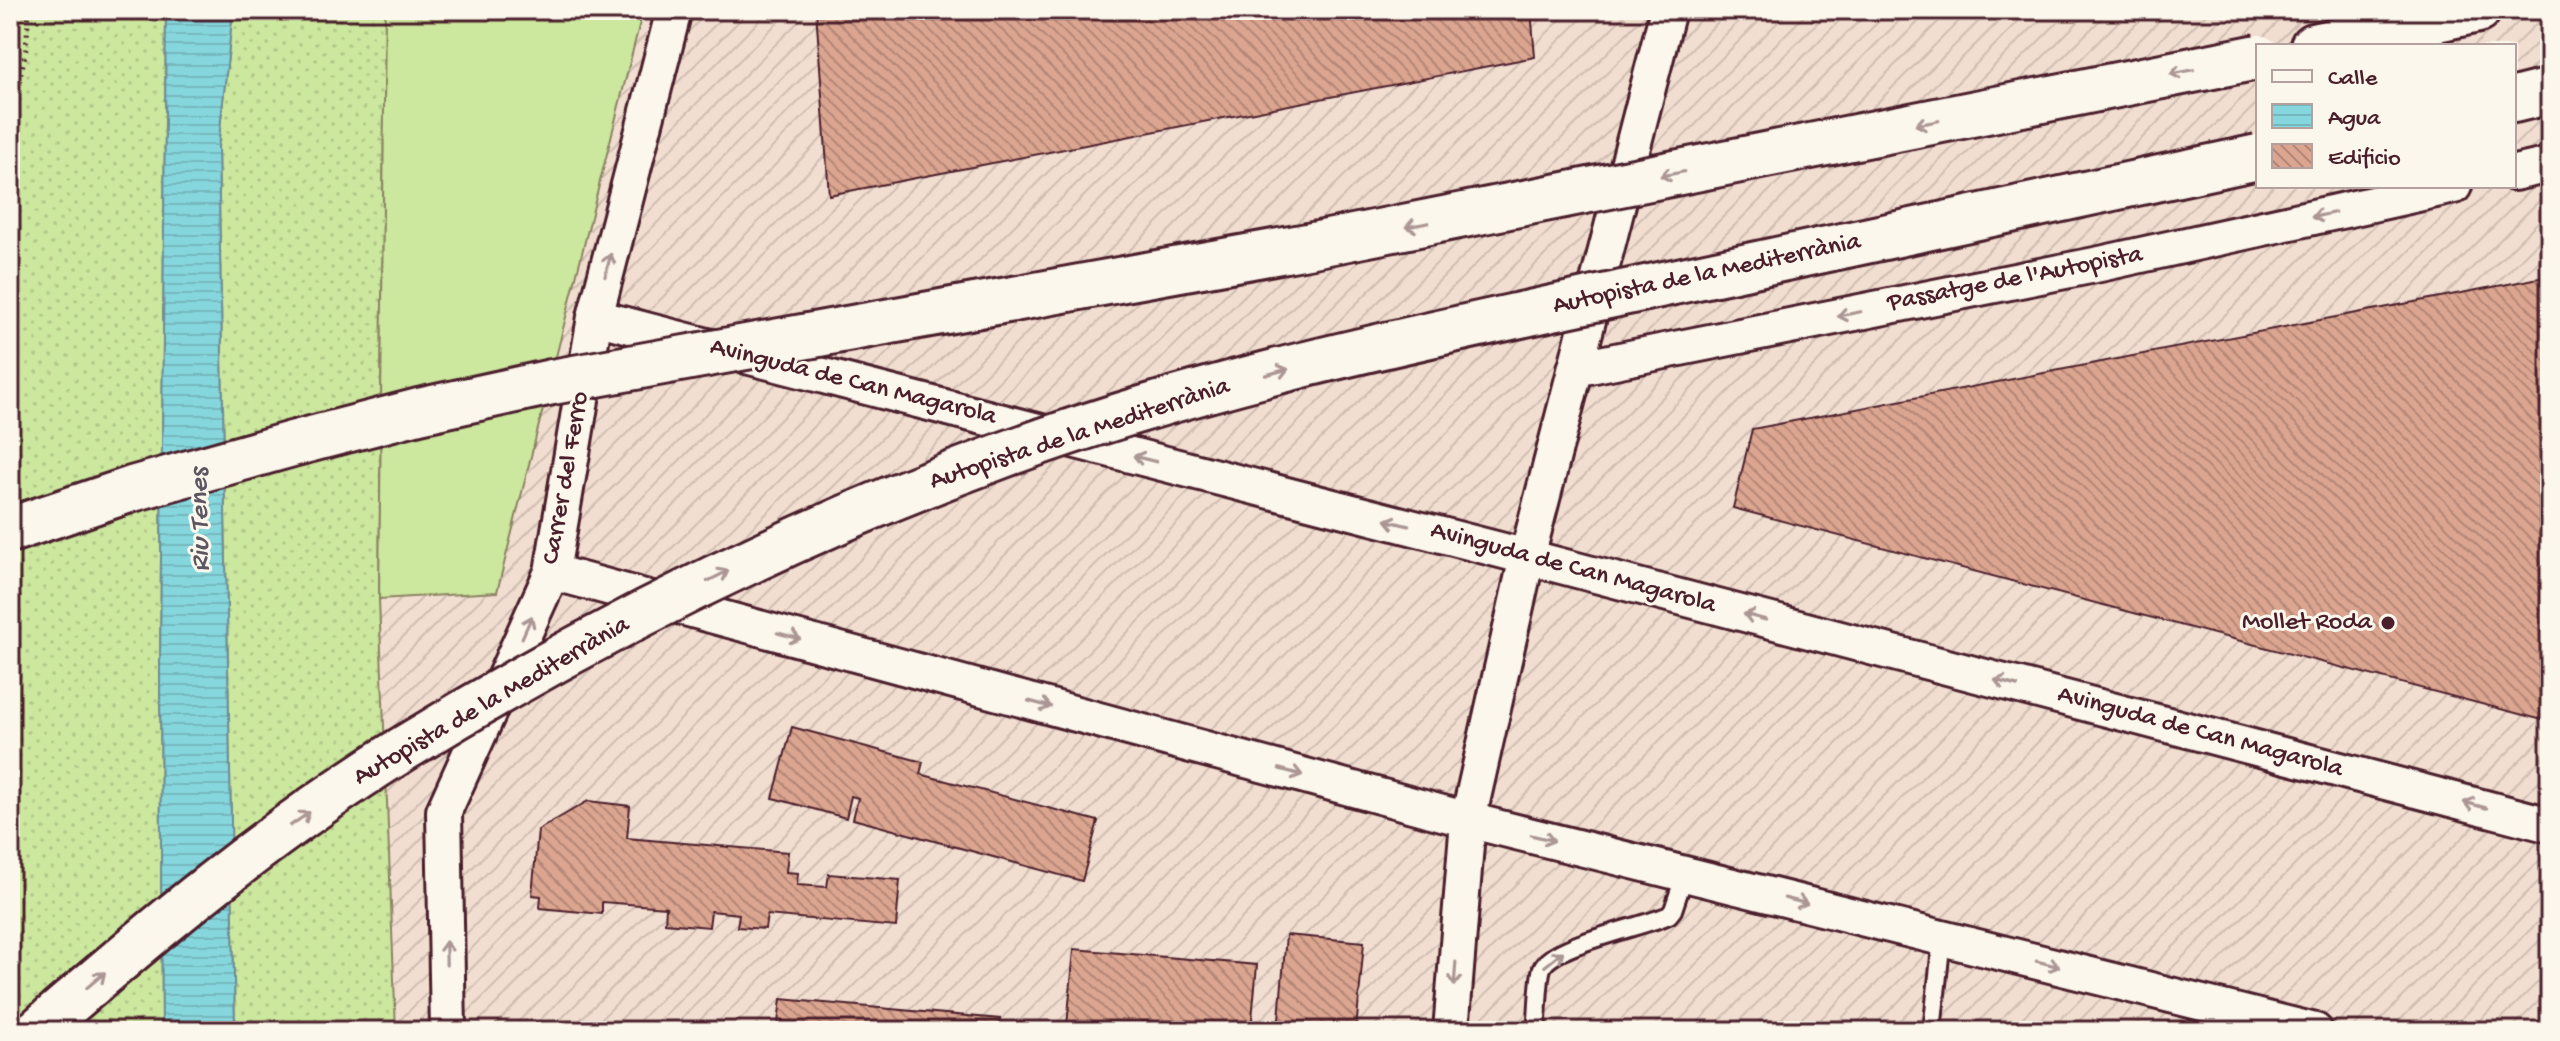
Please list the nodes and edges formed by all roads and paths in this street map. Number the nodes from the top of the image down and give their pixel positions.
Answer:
1 (29, 10) edge
2 (674, 10) edge
3 (1668, 10) edge
4 (2478, 10) edge
5 (2322, 44) edge
6 (2256, 57) edge
7 (2550, 91) edge
8 (2516, 100) edge
9 (10, 129) edge
10 (2256, 157) edge
11 (2550, 165) edge
12 (2516, 173) edge
13 (2445, 188) edge
14 (595, 317) junction
15 (1575, 369) junction
16 (12, 546) edge
17 (1527, 557) junction
18 (552, 572) junction
19 (10, 721) edge
20 (1468, 820) junction
21 (2550, 825) edge
22 (1685, 874) junction
23 (1942, 938) junction
24 (37, 1031) edge
25 (448, 1031) edge
26 (1451, 1031) edge
27 (1536, 1031) edge
28 (1932, 1031) edge
29 (2315, 1031) edge

1 - 9 path
14 -> 2 street, Carrer del Ferro
3 - 15 street
4 - 5 highway
6 -> 16 highway, bridge
7 - 8 highway
24 -> 10 highway, Autopista de la Mediterrània, bridge
11 - 12 street
13 -> 15 street, Passatge de l'Autopista
17 -> 14 street, Avinguda de Can Magarola
14 - 18 street, Carrer del Ferro
15 - 17 street
16 - 19 path
17 - 20 street
21 -> 17 street, Avinguda de Can Magarola
18 -> 20 street
25 -> 18 street, Carrer del Ferro
20 -> 22 street
20 -> 26 street
22 -> 23 street
27 -> 22 lane
23 - 28 lane
23 -> 29 street

